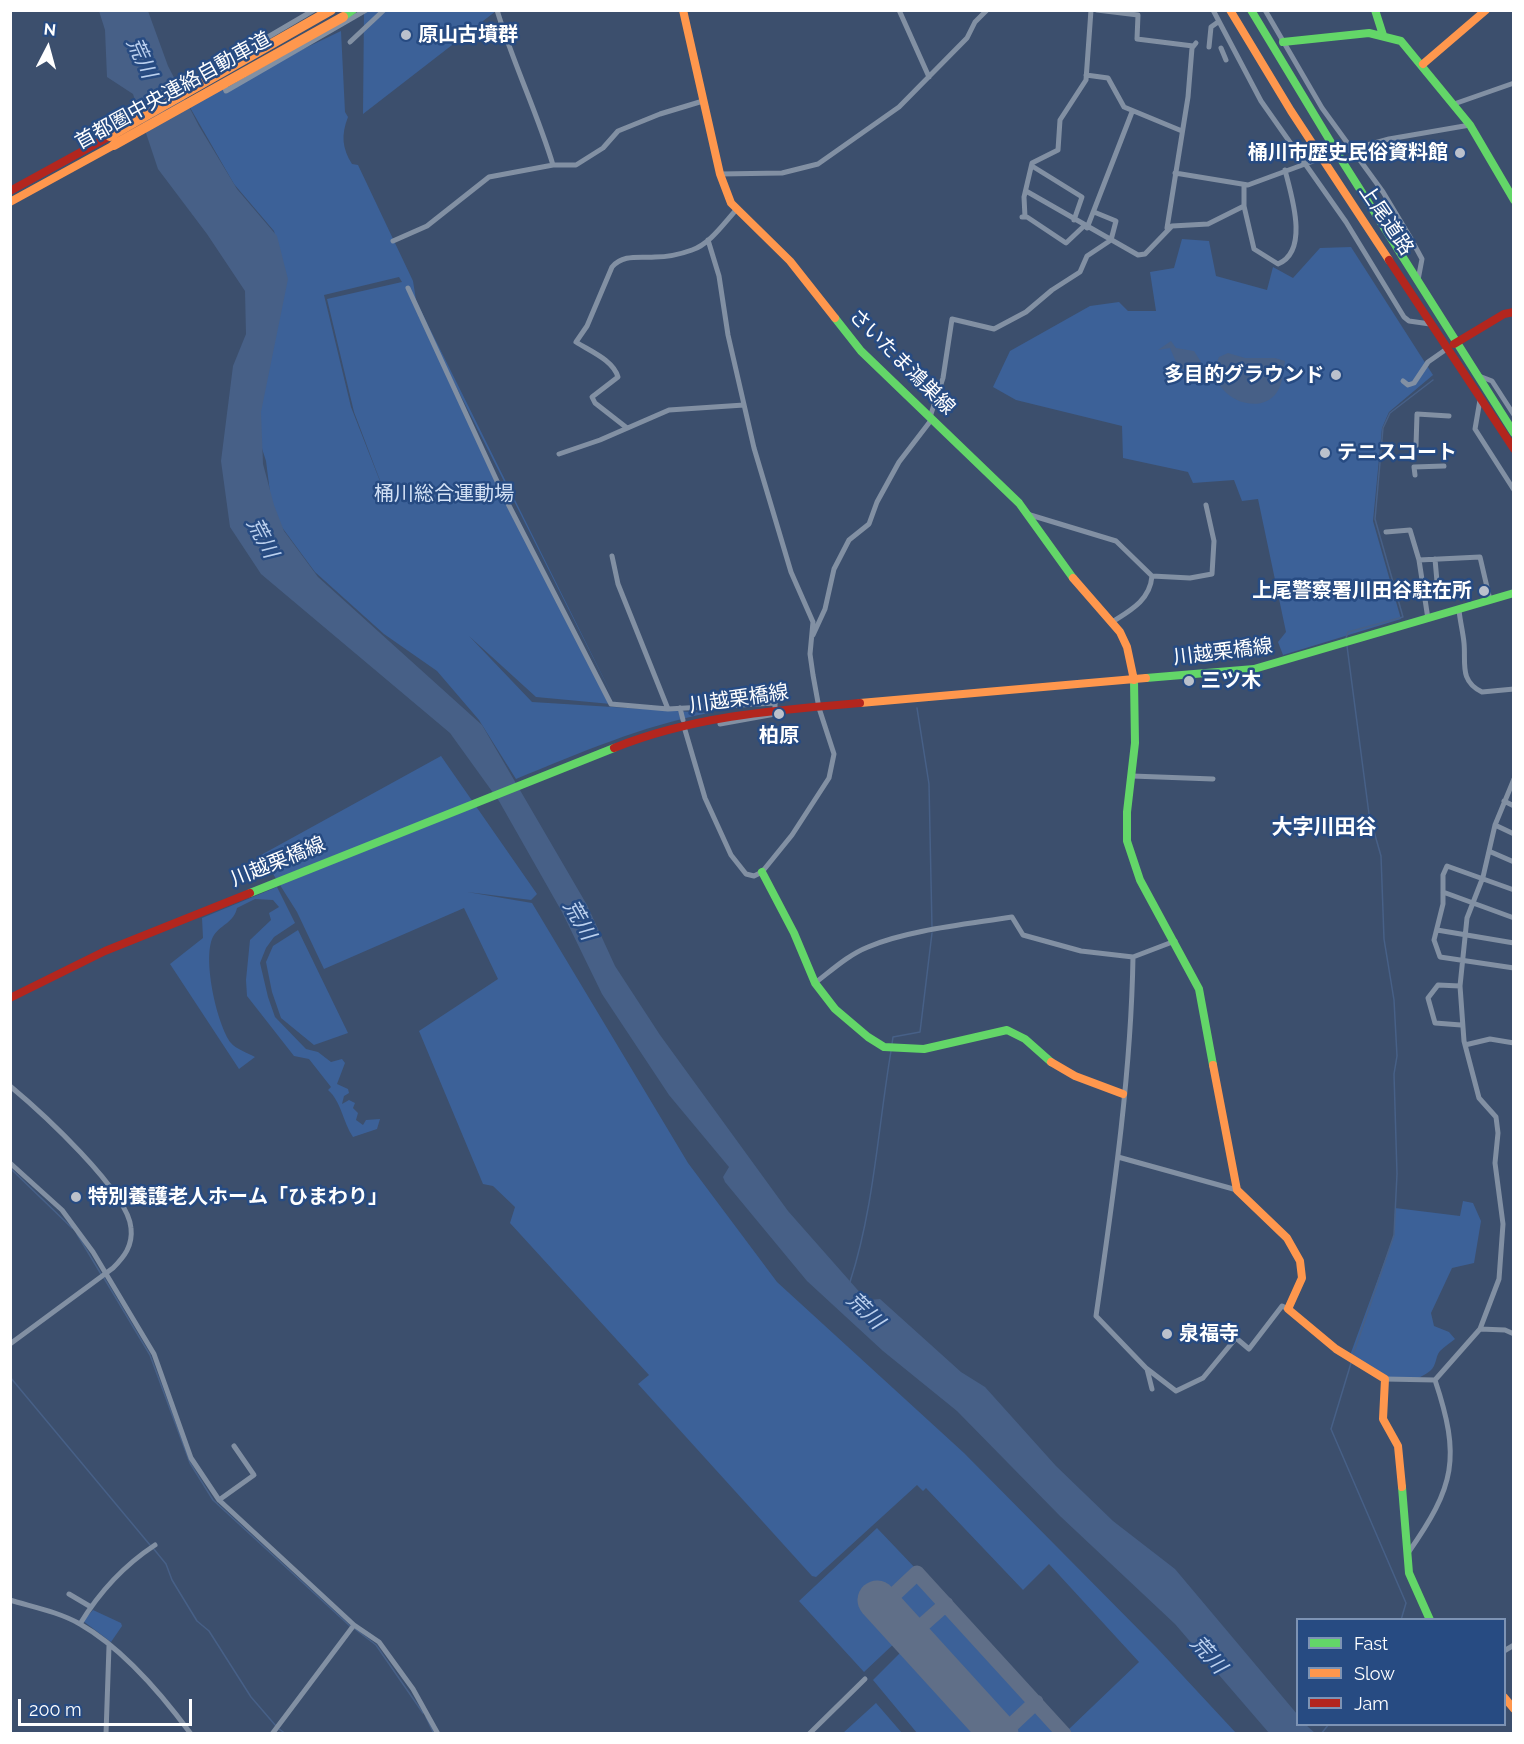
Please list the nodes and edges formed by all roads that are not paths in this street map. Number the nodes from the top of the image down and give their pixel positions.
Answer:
1 (314, 10) edge
2 (331, 10) edge
3 (353, 10) edge
4 (366, 10) edge
5 (384, 10) edge
6 (498, 10) edge
7 (683, 10) edge
8 (900, 10) edge
9 (987, 10) edge
10 (1091, 10) edge
11 (1097, 10) edge
12 (1213, 10) edge
13 (1230, 10) edge
14 (1251, 10) edge
15 (1265, 10) edge
16 (1376, 10) edge
17 (1486, 10) edge
18 (1218, 22) junction
19 (288, 25) junction
20 (1383, 34) junction
21 (350, 42) dead end
22 (1283, 42) junction
23 (303, 47) junction
24 (1209, 47) dead end
25 (1221, 48) dead end
26 (1226, 60) dead end
27 (1423, 64) junction
28 (1086, 75) junction
29 (929, 77) junction
30 (1514, 84) edge
31 (703, 101) junction
32 (1454, 104) junction
33 (1132, 112) junction
34 (1470, 125) junction
35 (1182, 132) junction
36 (1352, 149) junction
37 (1342, 152) dead end
38 (1316, 160) dead end
39 (1304, 164) junction
40 (554, 165) junction
41 (1032, 166) junction
42 (1285, 170) junction
43 (1175, 173) junction
44 (720, 174) junction
45 (1244, 186) junction
46 (10, 191) edge
47 (1026, 191) junction
48 (1514, 200) edge
49 (10, 202) edge
50 (1244, 206) junction
51 (737, 209) junction
52 (1094, 212) junction
53 (1074, 220) junction
54 (1086, 227) junction
55 (1167, 228) junction
56 (708, 240) junction
57 (1111, 240) junction
58 (393, 241) dead end
59 (1418, 281) junction
60 (408, 288) dead end
61 (1514, 312) edge
62 (1432, 323) junction
63 (1451, 345) junction
64 (1477, 376) junction
65 (1403, 381) dead end
66 (1480, 400) junction
67 (744, 405) junction
68 (1514, 415) edge
69 (1449, 416) dead end
70 (931, 418) junction
71 (627, 428) junction
72 (1514, 433) edge
73 (1416, 446) dead end
74 (1514, 449) edge
75 (559, 454) dead end
76 (1444, 466) dead end
77 (1415, 475) dead end
78 (1514, 490) edge
79 (1206, 506) dead end
80 (1027, 514) junction
81 (1386, 532) dead end
82 (612, 556) dead end
83 (1435, 559) junction
84 (1419, 560) junction
85 (1152, 576) junction
86 (1514, 593) edge
87 (1424, 598) junction
88 (1490, 600) junction
89 (1459, 610) junction
90 (1428, 619) junction
91 (1112, 622) junction
92 (813, 635) junction
93 (1134, 680) junction
94 (1514, 689) edge
95 (680, 708) junction
96 (819, 708) junction
97 (668, 709) junction
98 (776, 710) junction
99 (682, 720) dead end
100 (720, 724) dead end
101 (685, 730) dead end
102 (1132, 776) junction
103 (1213, 779) dead end
104 (1513, 779) edge
105 (1504, 801) junction
106 (1514, 806) edge
107 (1495, 825) junction
108 (1514, 834) edge
109 (1491, 852) junction
110 (1514, 862) edge
111 (762, 872) junction
112 (1483, 877) junction
113 (1514, 890) edge
114 (1443, 892) junction
115 (1472, 901) junction
116 (1514, 918) edge
117 (1437, 930) junction
118 (1465, 935) junction
119 (1176, 941) junction
120 (1514, 943) edge
121 (1133, 957) junction
122 (1462, 961) junction
123 (1514, 968) edge
124 (815, 983) junction
125 (1460, 986) junction
126 (10, 998) edge
127 (1461, 1025) junction
128 (1514, 1043) edge
129 (1465, 1045) junction
130 (10, 1086) edge
131 (1123, 1094) junction
132 (1118, 1156) junction
133 (10, 1163) edge
134 (1238, 1190) junction
135 (104, 1273) junction
136 (1288, 1309) junction
137 (1480, 1329) junction
138 (1514, 1334) edge
139 (10, 1344) edge
140 (1146, 1368) junction
141 (1385, 1379) junction
142 (1435, 1380) junction
143 (1152, 1389) dead end
144 (234, 1446) dead end
145 (219, 1500) junction
146 (155, 1545) dead end
147 (1408, 1553) junction
148 (69, 1594) dead end
149 (10, 1600) edge
150 (91, 1606) junction
151 (1429, 1618) edge
152 (80, 1624) junction
153 (354, 1625) junction
154 (109, 1646) junction
155 (865, 1679) dead end
156 (106, 1734) edge
157 (191, 1734) edge
158 (272, 1734) edge
159 (438, 1734) edge
160 (809, 1734) edge

1 - 19 street
2 - 46 main road, 首都圏中央連絡自動車道, bridge
3 - 49 main road, 首都圏中央連絡自動車道, bridge
4 - 23 street
5 - 21 street
6 - 40 street
7 - 31 main road, さいたま鴻巣線
8 - 29 street
9 - 29 street
10 - 28 street
11 - 35 street
12 - 18 street
13 - 62 main road, 上尾道路
14 - 59 main road, 上尾道路
15 - 22 street
16 - 20 main road
17 - 27 main road
18 - 24 street
18 - 39 street
19 - 23 street
19 - 23 street
20 - 22 main road
20 - 27 main road
22 - 36 street
25 - 26 street
27 - 32 main road
28 - 33 street
28 - 41 street
29 - 44 street
30 - 32 street
31 - 40 street
31 - 44 main road, さいたま鴻巣線
32 - 34 main road
33 - 35 street
33 - 52 street
34 - 36 street
34 - 48 main road
35 - 43 street
36 - 37 street
36 - 59 street
38 - 39 street
39 - 42 street
39 - 62 street
40 - 58 street
41 - 47 street
41 - 53 street
42 - 45 street
42 - 50 street
43 - 45 street
43 - 55 street
44 - 51 main road, さいたま鴻巣線
45 - 50 street
47 - 53 street
47 - 54 street
50 - 55 street
51 - 56 street
51 - 70 main road, さいたま鴻巣線
52 - 54 street
52 - 57 street
53 - 54 street
54 - 57 street
55 - 57 street
56 - 67 street
56 - 71 street
57 - 70 street
59 - 63 main road, 上尾道路
60 - 97 street
61 - 63 main road
62 - 63 main road, 上尾道路
63 - 64 main road, 上尾道路
63 - 65 street
63 - 66 main road, 上尾道路
64 - 68 street
64 - 72 main road, 上尾道路
66 - 74 main road, 上尾道路
66 - 78 street
67 - 71 street
67 - 92 street
69 - 73 street
70 - 80 main road, さいたま鴻巣線
70 - 92 street
71 - 75 street
76 - 77 street
79 - 85 street
80 - 85 street
80 - 91 main road, さいたま鴻巣線
81 - 84 street
82 - 97 street
83 - 84 street
83 - 87 street
83 - 88 street
84 - 87 street
85 - 91 street
86 - 88 main road, 川越栗橋線
87 - 90 street
88 - 89 main road, 川越栗橋線
89 - 90 main road, 川越栗橋線
89 - 94 street
90 - 93 main road, 川越栗橋線
91 - 93 main road, さいたま鴻巣線
92 - 96 street
93 - 96 main road, 川越栗橋線
93 - 102 main road, さいたま鴻巣線
95 - 97 street
95 - 98 street
95 - 99 street
96 - 98 main road, 川越栗橋線
96 - 111 street
98 - 100 street
98 - 126 main road, 川越栗橋線
101 - 111 street
102 - 103 street
102 - 119 main road, さいたま鴻巣線
104 - 105 street
105 - 106 street
105 - 107 street
107 - 108 street
107 - 109 street
109 - 110 street
109 - 112 street
111 - 124 main road
112 - 113 street
112 - 114 street
112 - 115 street
114 - 115 street
114 - 117 street
115 - 116 street
115 - 118 street
117 - 118 street
117 - 122 street
118 - 120 street
118 - 122 street
119 - 121 street
119 - 134 main road, さいたま鴻巣線
121 - 124 street
121 - 131 street
122 - 123 street
122 - 125 street
124 - 131 main road
125 - 127 street
125 - 127 street
127 - 129 street
128 - 129 street
129 - 137 street
130 - 135 street
131 - 132 street
132 - 134 street
132 - 140 street
133 - 135 street
134 - 136 main road
135 - 139 street
135 - 145 street
136 - 140 street
136 - 141 main road
137 - 138 street
137 - 142 street
140 - 143 street
141 - 142 street
141 - 147 main road
142 - 147 street
144 - 145 street
145 - 153 street
146 - 150 street
147 - 151 main road
148 - 150 street
149 - 152 street
150 - 152 street
152 - 154 street
153 - 158 street
153 - 159 street
154 - 156 street
154 - 157 street
155 - 160 street

